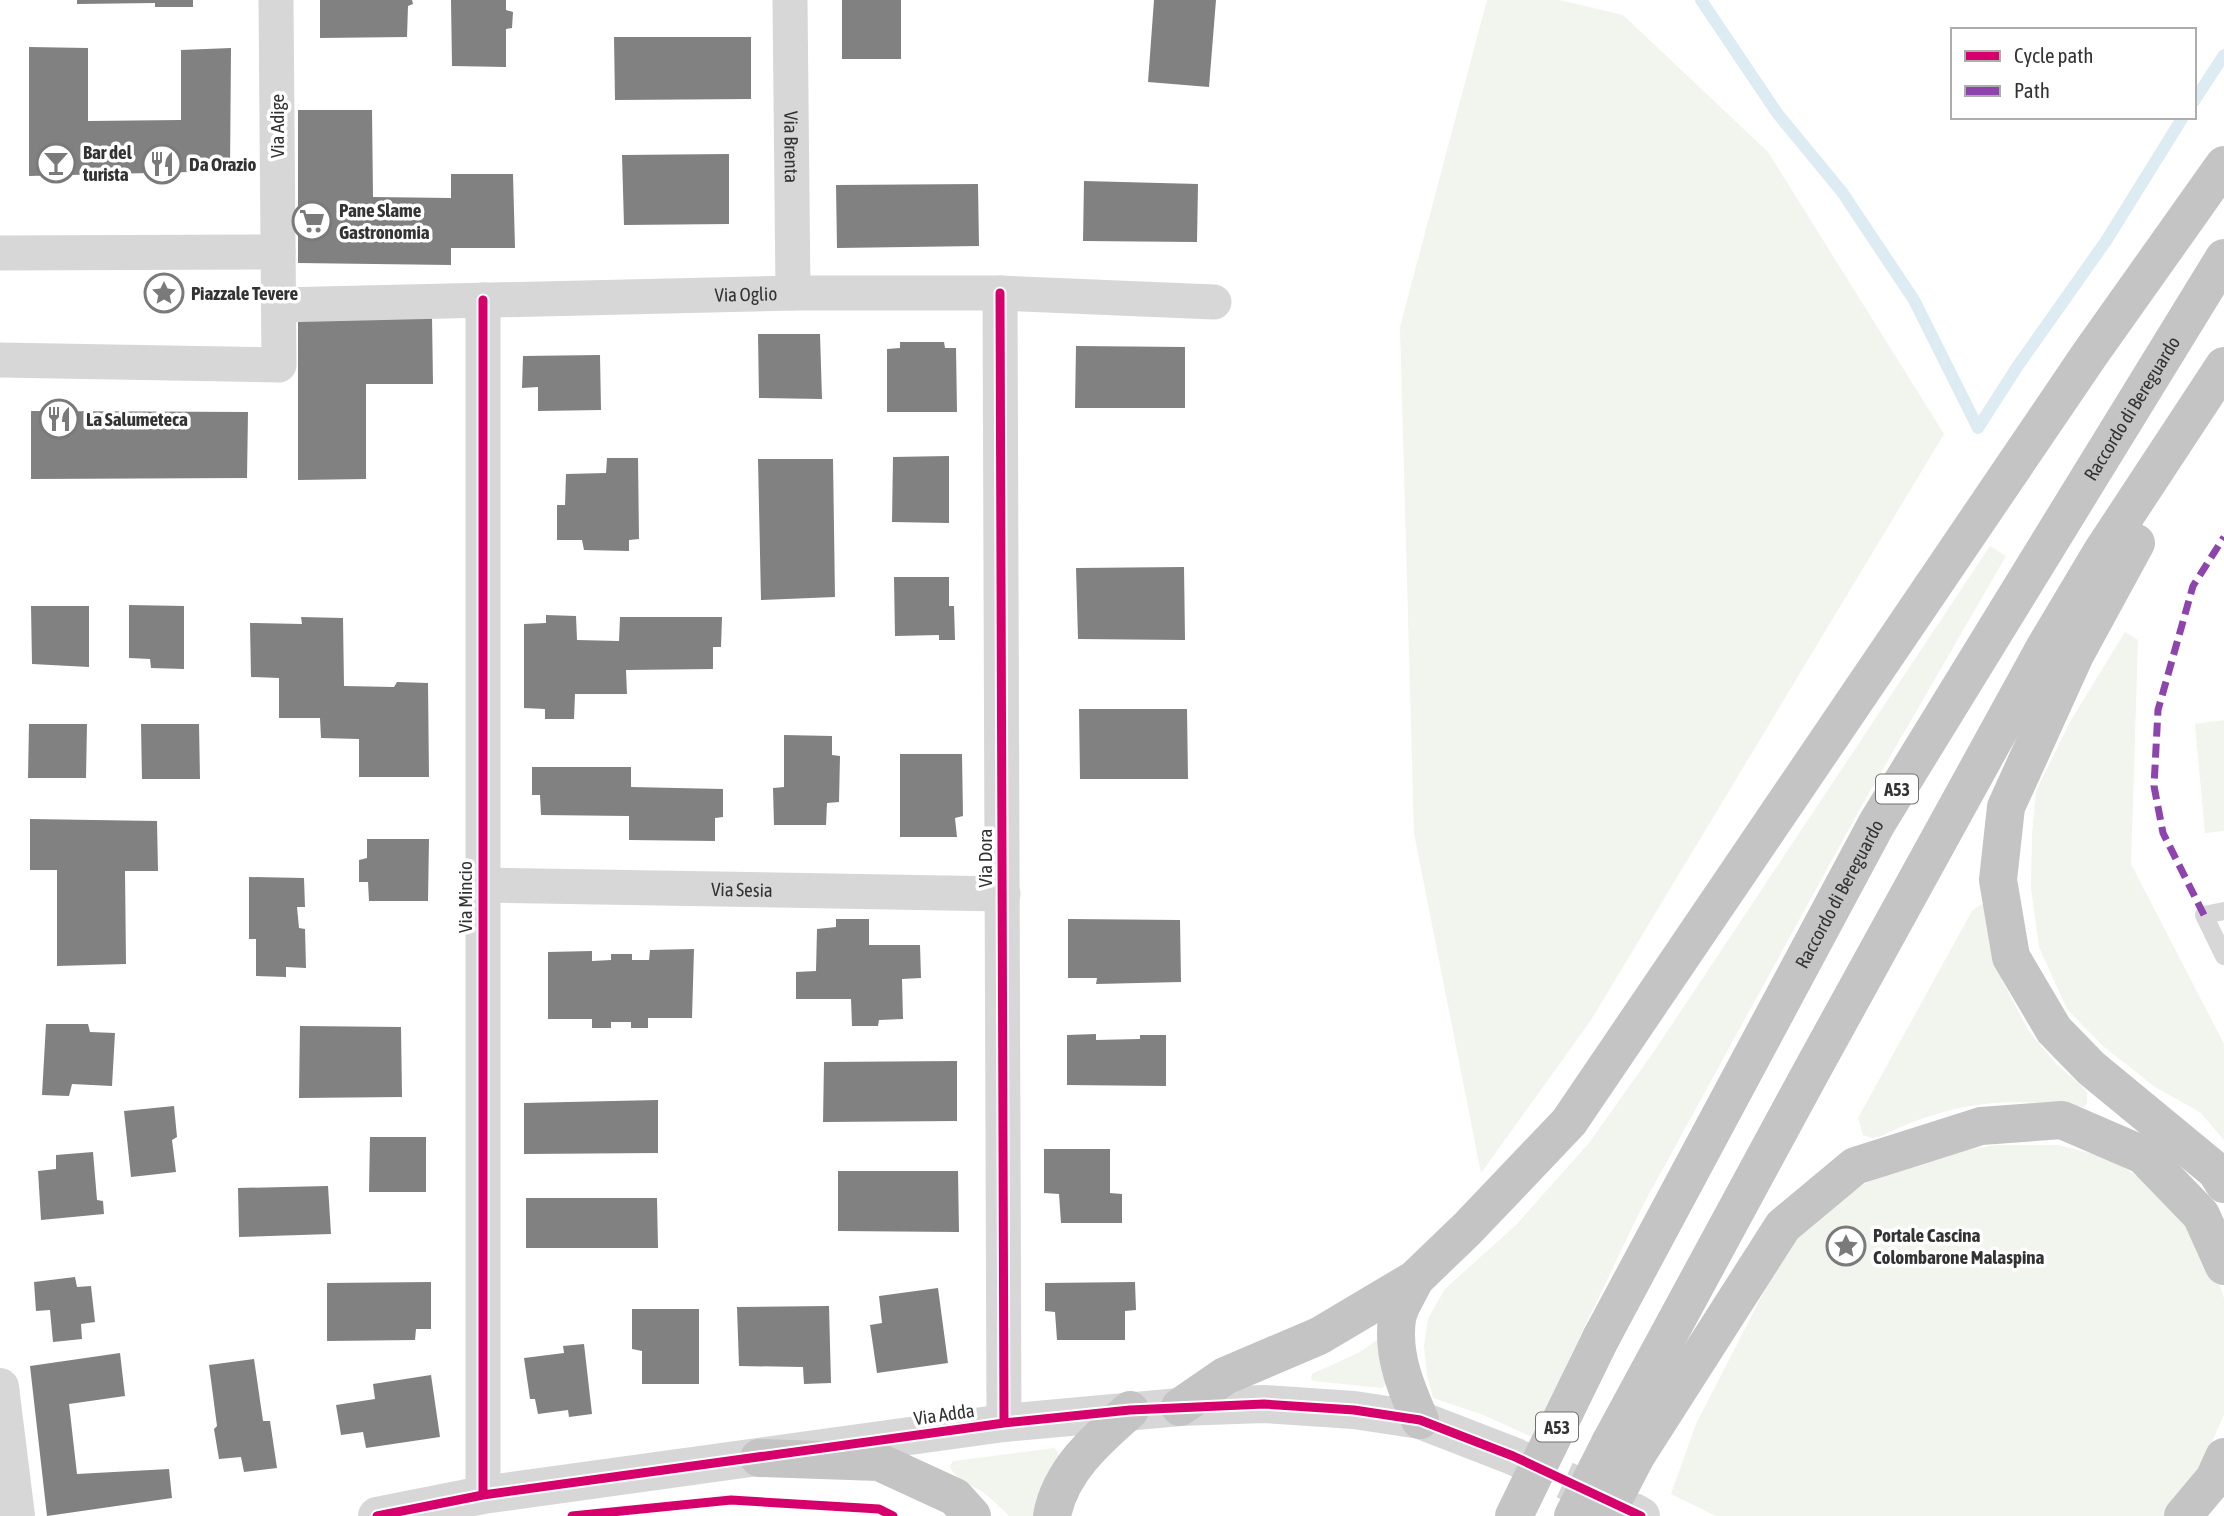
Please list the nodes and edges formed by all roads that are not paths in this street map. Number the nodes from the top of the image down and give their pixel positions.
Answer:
1 (276, 0) edge
2 (790, 0) edge
3 (2224, 165) edge
4 (278, 252) junction
5 (0, 253) edge
6 (2224, 258) edge
7 (793, 293) junction
8 (1000, 293) junction
9 (483, 300) junction
10 (1214, 302) dead end
11 (279, 305) junction
12 (0, 360) edge
13 (2224, 366) edge
14 (2224, 383) edge
15 (482, 885) junction
16 (1003, 894) junction
17 (2224, 911) edge
18 (2224, 956) edge
19 (2224, 1184) edge
20 (2224, 1266) edge
21 (1415, 1279) junction
22 (0, 1387) edge
23 (1180, 1407) junction
24 (1130, 1410) junction
25 (1420, 1420) junction
26 (1004, 1423) junction
27 (1623, 1450) junction
28 (1513, 1456) tunnel mouth
29 (2224, 1457) edge
30 (759, 1458) junction
31 (483, 1495) junction
32 (1627, 1515) edge
33 (16, 1516) edge
34 (377, 1516) edge
35 (972, 1516) edge
36 (1052, 1516) edge
37 (1514, 1516) edge
38 (1573, 1516) edge
39 (2183, 1516) edge

1 - 4 street, Via Adige
2 - 7 street, Via Brenta
3 - 21 highway
4 - 5 street
4 - 11 street
6 - 37 highway, Raccordo di Bereguardo / A53, bridge
7 - 8 street, Via Oglio
7 - 9 street, Via Oglio
8 - 10 street, Via Oglio
8 - 16 street, Via Dora
9 - 11 street, Via Oglio
9 - 15 street, Via Mincio
11 - 12 street
13 - 27 highway
14 - 19 highway
15 - 16 street, Via Sesia
15 - 31 street, Via Mincio
16 - 26 street, Via Dora
17 - 18 lane
20 - 27 highway
21 - 23 highway
21 - 25 highway
22 - 33 street
23 - 24 street, Via Adda
23 - 25 street, Via Adda
24 - 26 street, Via Adda
24 - 36 highway
25 - 28 street, Via Adda
26 - 30 street, Via Adda
27 - 32 highway, bridge
27 - 38 highway, bridge
29 - 39 highway
30 - 31 street, Via Adda
30 - 35 highway
31 - 34 street, Via Adda

